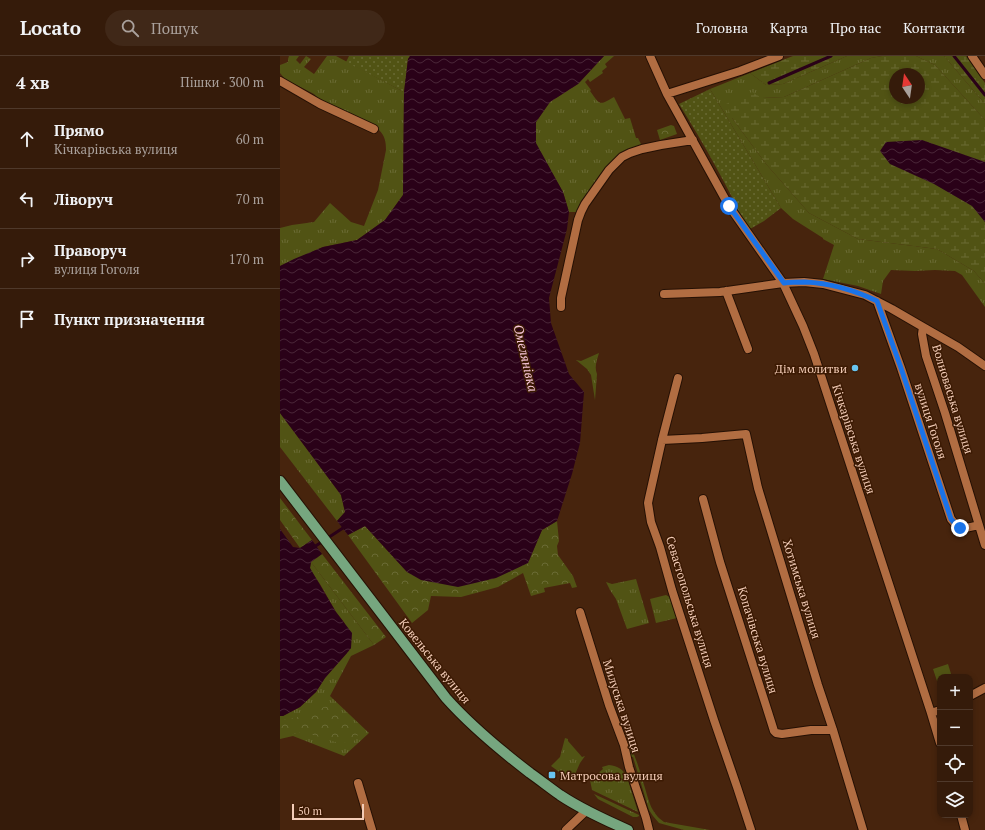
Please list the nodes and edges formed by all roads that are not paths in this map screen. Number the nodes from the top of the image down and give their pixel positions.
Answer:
1 (650, 56) edge
2 (779, 56) edge
3 (972, 56) edge
4 (985, 75) edge
5 (280, 81) edge
6 (667, 94) junction
7 (374, 129) dead end
8 (693, 140) junction
9 (784, 283) junction
10 (726, 291) junction
11 (664, 294) dead end
12 (877, 301) junction
13 (561, 307) dead end
14 (923, 327) junction
15 (748, 349) dead end
16 (985, 366) edge
17 (678, 378) dead end
18 (662, 440) junction
19 (280, 481) edge
20 (703, 499) dead end
21 (979, 525) junction
22 (985, 546) edge
23 (580, 612) dead end
24 (985, 688) edge
25 (973, 694) edge
26 (937, 711) edge
27 (931, 713) junction
28 (833, 730) junction
29 (937, 733) edge
30 (358, 783) dead end
31 (586, 810) junction
32 (961, 818) edge
33 (372, 830) edge
34 (566, 830) edge
35 (628, 830) edge
36 (649, 830) edge
37 (751, 830) edge
38 (863, 830) edge
39 (965, 830) edge

1 - 6 street, Кічкарівська вулиця
2 - 6 street
3 - 4 street
5 - 7 street
6 - 8 street, Кічкарівська вулиця
8 - 9 street, Кічкарівська вулиця
8 - 13 street
9 - 10 street
9 - 12 street
9 - 27 street, Кічкарівська вулиця
10 - 11 street
10 - 15 street
12 - 14 street
12 - 21 street, вулиця Гоголя
14 - 16 street
14 - 21 street, Волноваська вулиця
17 - 18 street, Севастопольська вулиця
18 - 28 street, Хотимська вулиця
18 - 37 street, Севастопольська вулиця
19 - 31 main road, Ковельська вулиця
20 - 28 street, Копачівська вулиця
21 - 22 street, Волноваська вулиця
23 - 36 street, Милуська вулиця
24 - 25 street
26 - 27 street
27 - 29 street, Кічкарівська вулиця
28 - 38 street, Хотимська вулиця
30 - 33 street
31 - 34 street
31 - 35 main road, Ковельська вулиця
32 - 39 street

